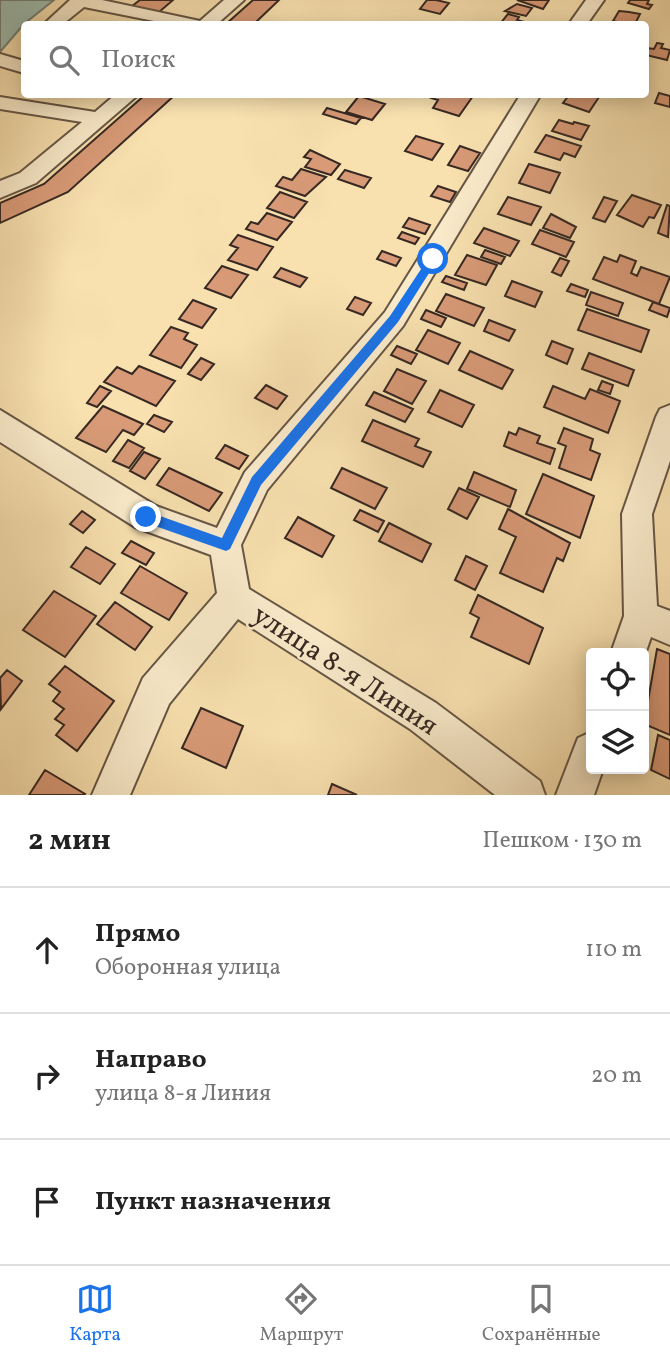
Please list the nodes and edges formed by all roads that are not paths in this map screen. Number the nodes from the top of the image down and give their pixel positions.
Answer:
1 (235, 0) edge
2 (595, 0) edge
3 (57, 21) edge
4 (178, 21) edge
5 (210, 21) edge
6 (580, 21) edge
7 (0, 60) edge
8 (21, 66) edge
9 (100, 98) edge
10 (529, 98) edge
11 (0, 103) edge
12 (116, 106) edge
13 (0, 190) edge
14 (670, 417) edge
15 (5, 428) edge
16 (226, 545) junction
17 (234, 597) junction
18 (656, 622) edge
19 (633, 648) edge
20 (586, 765) edge
21 (111, 795) edge
22 (526, 795) edge
23 (575, 795) edge

1 - 5 street
2 - 6 street
3 - 4 street
7 - 8 street
9 - 12 street
10 - 16 street
11 - 12 street
12 - 13 street
14 - 18 street
15 - 16 street
16 - 17 street, улица 8-я Линия
17 - 21 street
17 - 22 street, улица 8-я Линия
18 - 19 street
20 - 23 street

